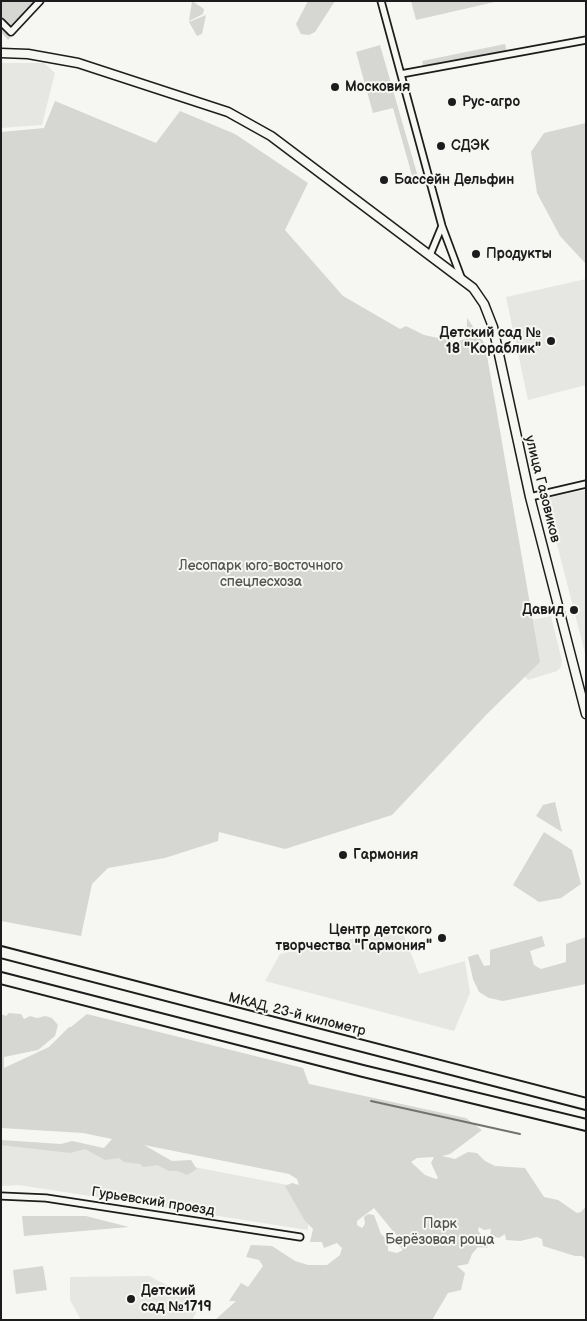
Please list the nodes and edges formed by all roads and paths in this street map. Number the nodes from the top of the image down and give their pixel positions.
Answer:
1 (40, 1) edge
2 (381, 1) edge
3 (1, 22) edge
4 (586, 40) edge
5 (1, 53) edge
6 (402, 74) junction
7 (442, 226) junction
8 (430, 255) junction
9 (461, 277) junction
10 (586, 484) edge
11 (530, 497) junction
12 (586, 714) edge
13 (1, 952) edge
14 (1, 978) edge
15 (586, 1104) edge
16 (586, 1125) edge
17 (1, 1196) edge
18 (300, 1237) dead end

1 - 3 street
2 - 6 street
4 - 6 street
5 - 8 street, улица Газовиков
6 - 7 street
7 - 8 street
7 - 9 street
8 - 9 street, улица Газовиков
9 - 11 street, улица Газовиков
10 - 11 street
11 - 12 street, улица Газовиков
13 - 15 highway, МКАД, 23-й километр
14 - 16 highway
17 - 18 street, Гурьевский проезд

